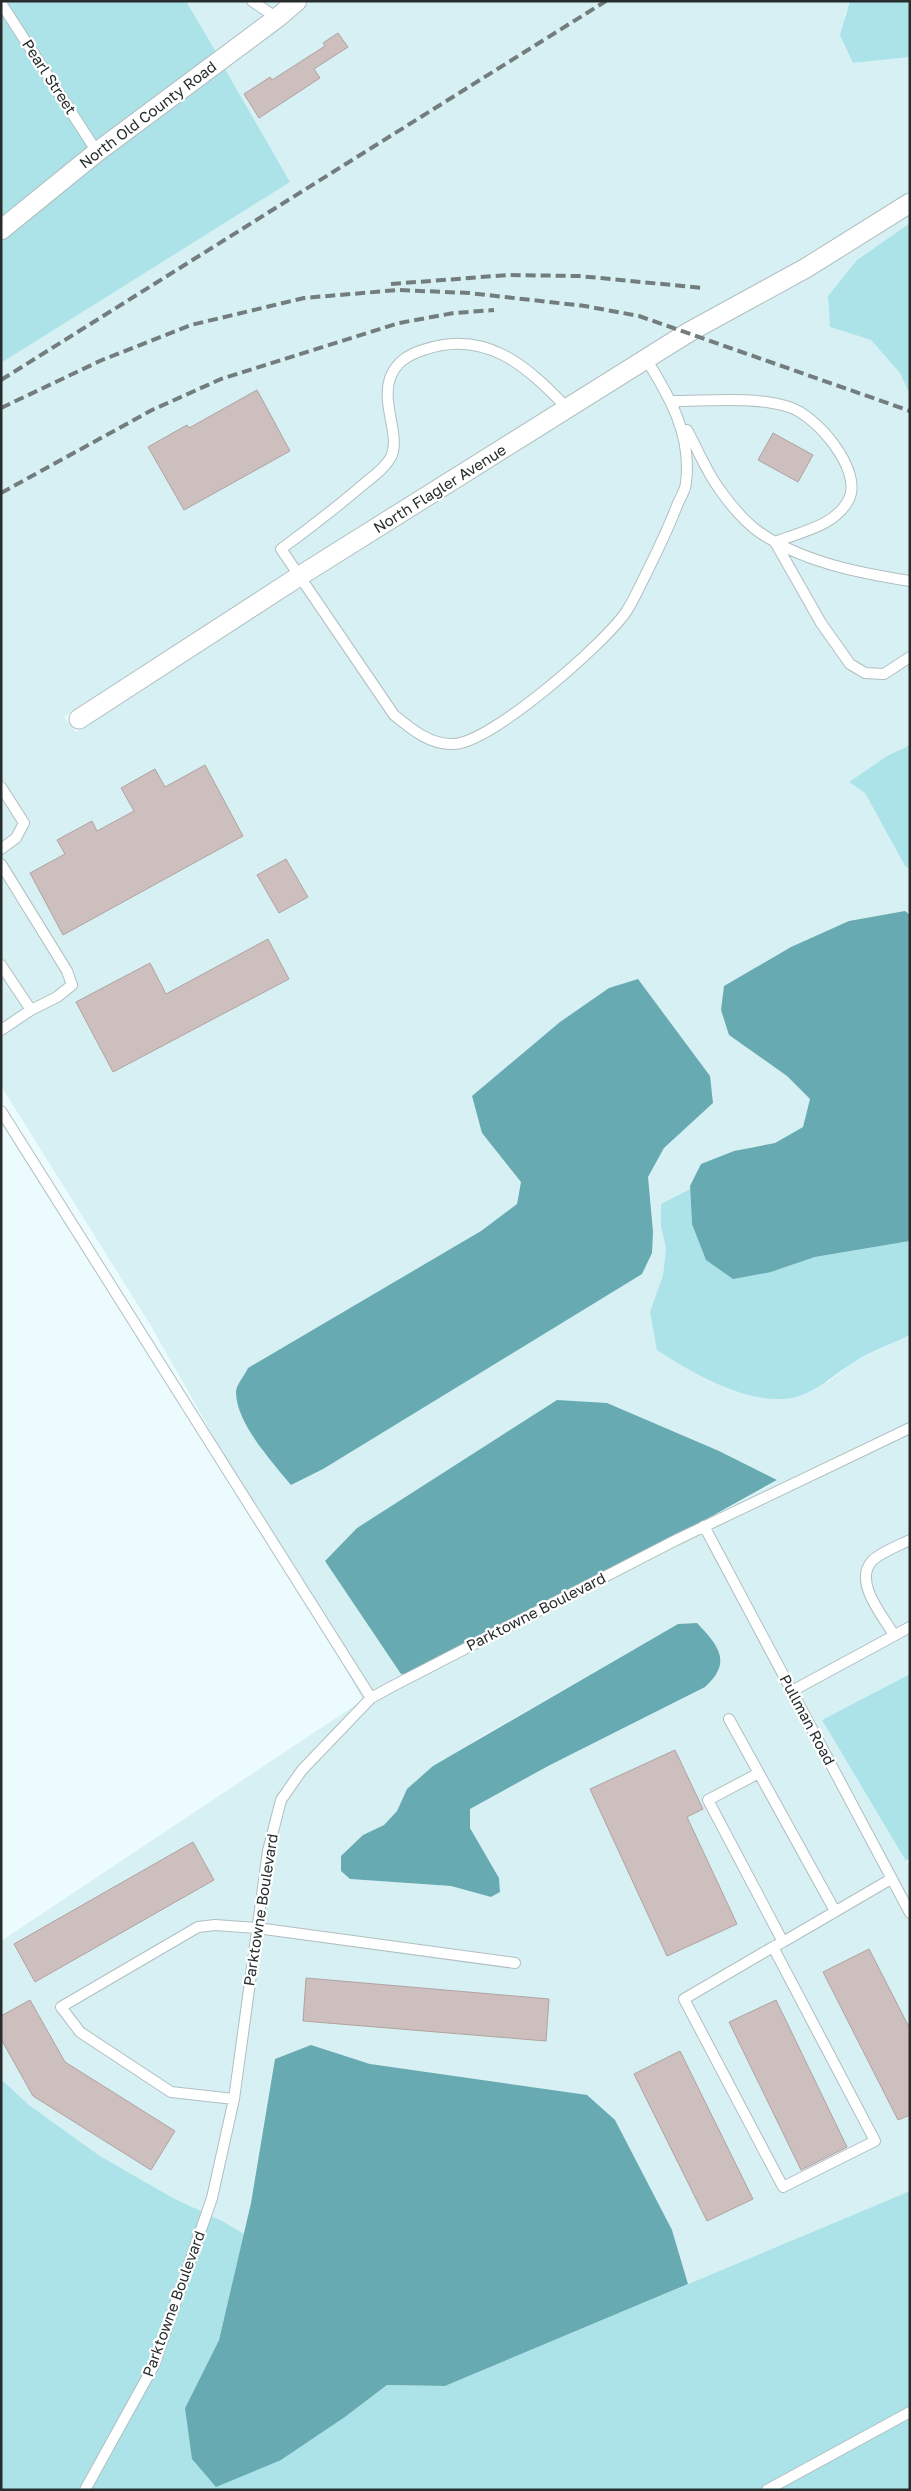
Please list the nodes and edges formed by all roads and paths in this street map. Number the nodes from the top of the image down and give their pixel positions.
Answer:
1 (252, 1) edge
2 (297, 1) edge
3 (1, 3) edge
4 (277, 18) junction
5 (97, 152) junction
6 (910, 204) edge
7 (1, 230) edge
8 (646, 359) junction
9 (671, 401) junction
10 (568, 408) junction
11 (775, 542) junction
12 (298, 577) junction
13 (910, 582) edge
14 (910, 657) edge
15 (79, 719) dead end
16 (1, 787) edge
17 (1, 848) edge
18 (1, 864) edge
19 (1, 965) edge
20 (31, 1010) junction
21 (1, 1030) edge
22 (1, 1111) edge
23 (910, 1428) edge
24 (704, 1526) junction
25 (910, 1540) edge
26 (910, 1627) edge
27 (894, 1635) junction
28 (792, 1691) junction
29 (371, 1698) junction
30 (729, 1719) dead end
31 (759, 1773) junction
32 (891, 1879) junction
33 (835, 1911) junction
34 (910, 1913) edge
35 (257, 1928) junction
36 (783, 1942) junction
37 (773, 1947) junction
38 (515, 1963) dead end
39 (234, 2100) junction
40 (910, 2412) edge
41 (86, 2490) edge
42 (767, 2490) edge

1 - 4 lane
2 - 4 street, North Old County Road
3 - 5 lane, Pearl Street
4 - 5 street, North Old County Road
5 - 7 street, North Old County Road
6 - 8 street, North Flagler Avenue
8 - 9 lane
8 - 10 street, North Flagler Avenue
9 - 11 lane
9 - 11 lane
9 - 12 lane
10 - 12 street, North Flagler Avenue
10 - 12 lane
11 - 13 lane
11 - 14 lane
12 - 15 street, North Flagler Avenue
16 - 17 lane
18 - 20 lane
19 - 20 lane
20 - 21 lane
22 - 29 lane
23 - 24 lane, Parktowne Boulevard
24 - 28 lane, Pullman Road
24 - 29 lane, Parktowne Boulevard
25 - 27 lane
26 - 27 lane
27 - 28 lane
28 - 32 lane, Pullman Road
29 - 35 lane, Parktowne Boulevard
30 - 31 lane
31 - 33 lane
31 - 36 lane
32 - 33 lane
32 - 34 lane, Pullman Road
33 - 36 lane
35 - 38 lane
35 - 39 lane, Parktowne Boulevard
35 - 39 lane
36 - 37 lane
37 - 37 lane
39 - 41 lane, Parktowne Boulevard
40 - 42 lane

